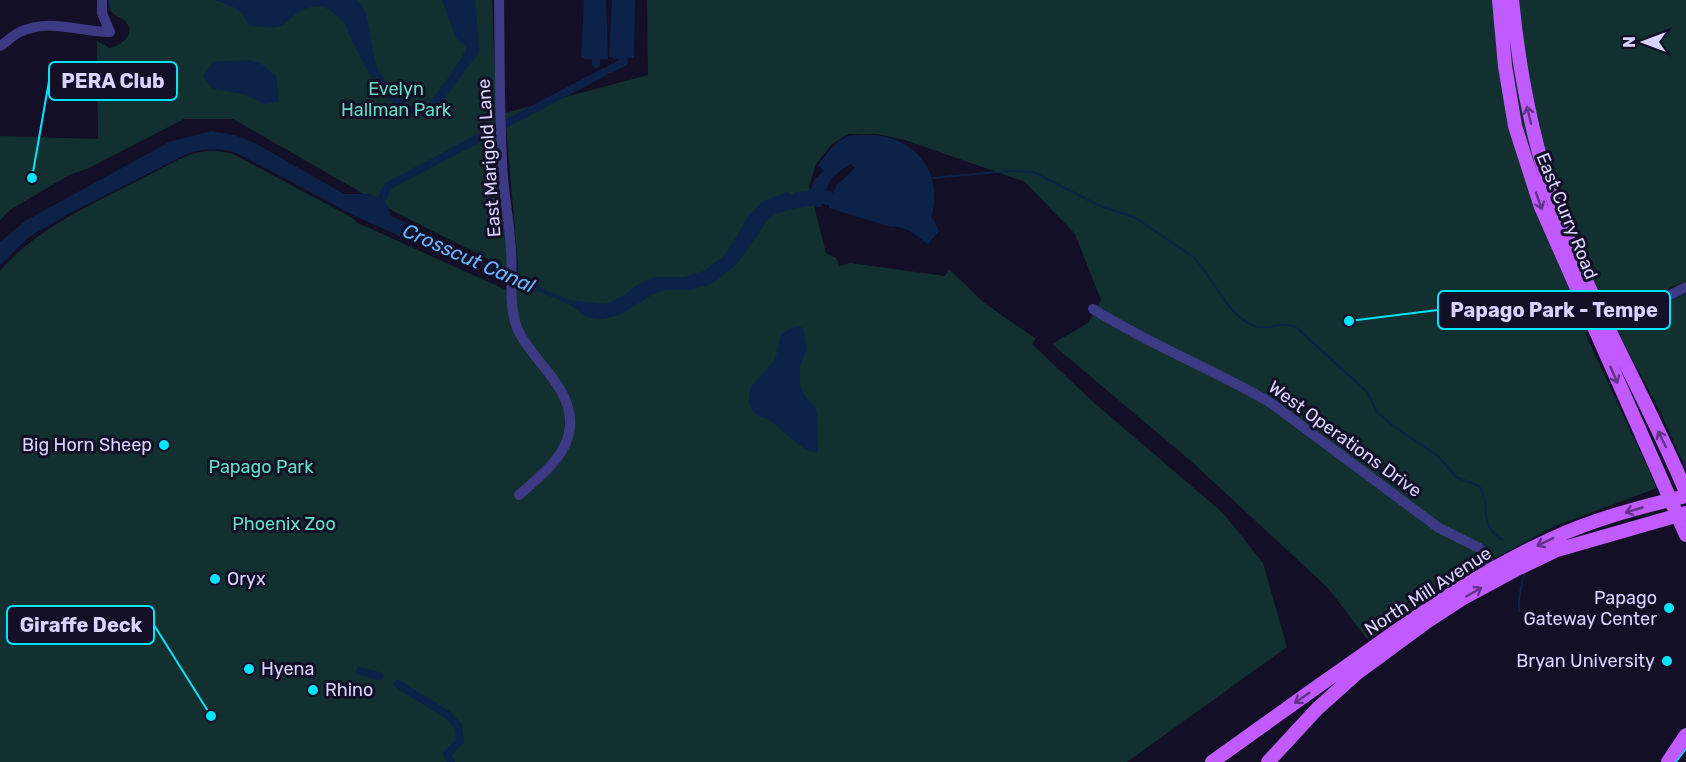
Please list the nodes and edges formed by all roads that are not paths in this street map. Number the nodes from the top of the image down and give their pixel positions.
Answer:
1 (102, 0) edge
2 (499, 0) edge
3 (1499, 0) edge
4 (1512, 0) edge
5 (0, 46) edge
6 (1686, 287) edge
7 (1093, 309) dead end
8 (1602, 329) junction
9 (1686, 494) edge
10 (519, 495) dead end
11 (1670, 500) junction
12 (1682, 514) edge
13 (1686, 535) edge
14 (1495, 574) junction
15 (1281, 713) junction
16 (1300, 728) junction
17 (1686, 735) edge
18 (1212, 762) edge
19 (1268, 762) edge
20 (1668, 762) edge

1 - 5 street
2 - 10 street, East Marigold Lane
3 -> 8 main road, East Curry Road
8 -> 4 main road, East Curry Road
6 - 8 street
7 - 14 street, West Operations Drive
9 -> 8 main road, East Curry Road
8 -> 11 main road, East Curry Road
9 - 11 main road, North Mill Avenue
11 - 12 main road, East Curry Road
11 -> 14 main road, North Mill Avenue
12 - 13 main road, East Curry Road
12 - 14 main road, North Mill Avenue
14 -> 15 main road, North Mill Avenue
16 -> 14 main road, North Mill Avenue
15 - 16 main road
15 - 18 main road, North Mill Avenue
16 - 19 main road, North Mill Avenue
17 - 20 main road

